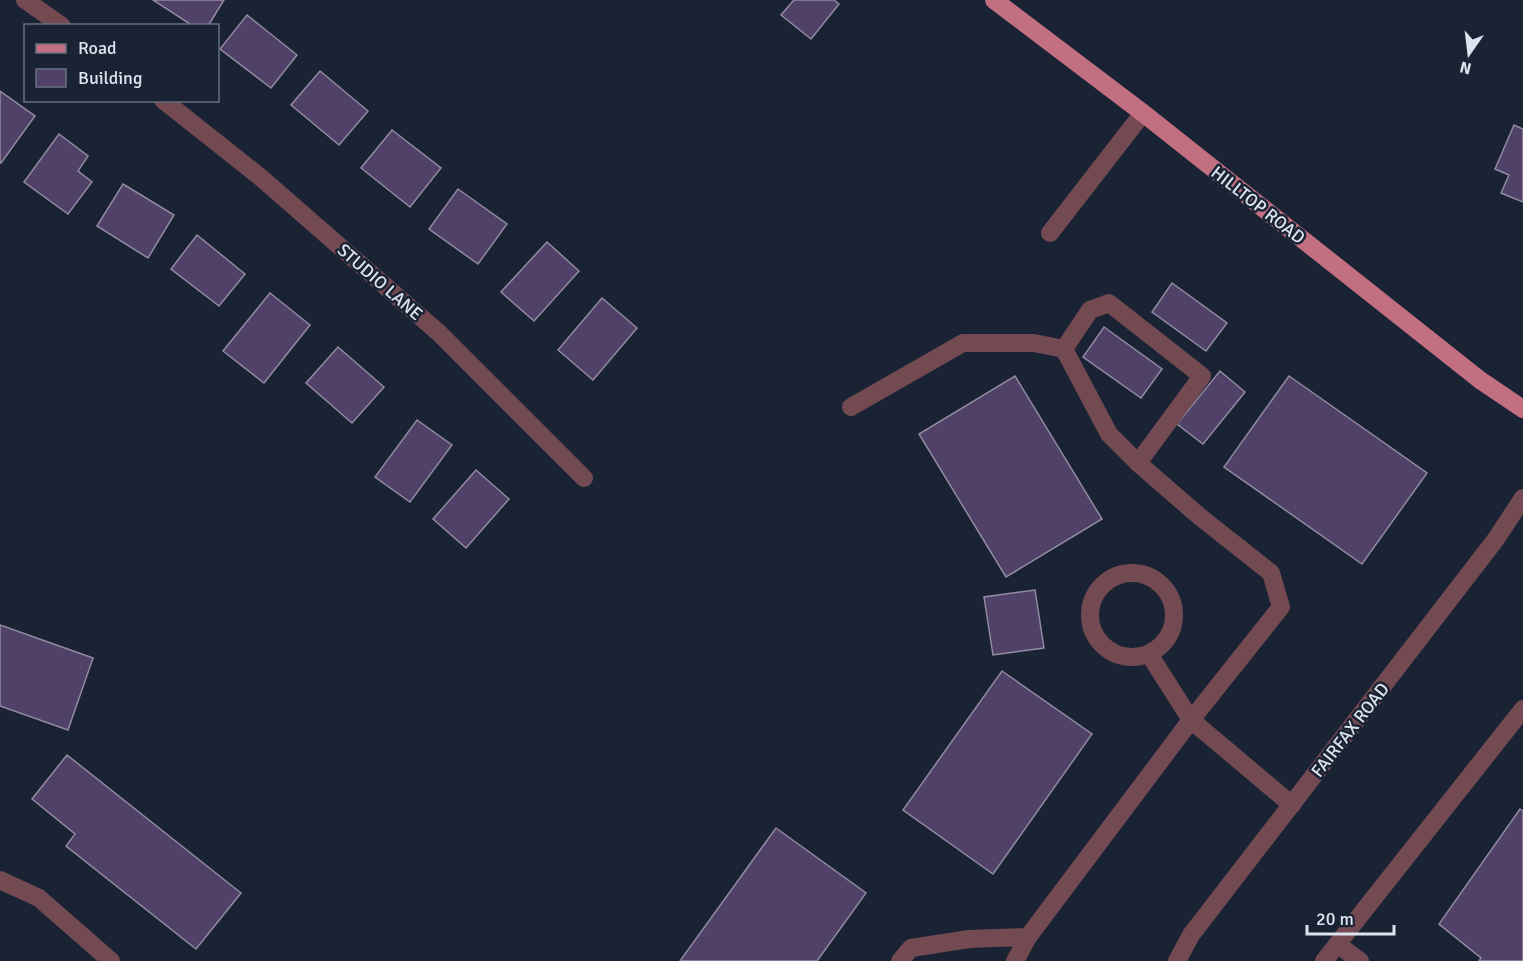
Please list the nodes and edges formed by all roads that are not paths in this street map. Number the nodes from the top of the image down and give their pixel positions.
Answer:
1 (25, 0) edge
2 (994, 0) edge
3 (59, 24) edge
4 (166, 102) edge
5 (1143, 113) junction
6 (1050, 232) dead end
7 (1064, 349) junction
8 (851, 407) dead end
9 (1523, 409) edge
10 (1138, 463) junction
11 (584, 478) dead end
12 (1523, 498) edge
13 (1149, 654) junction
14 (1523, 709) edge
15 (1191, 720) junction
16 (1292, 805) junction
17 (0, 880) edge
18 (1028, 937) junction
19 (1338, 944) junction
20 (111, 961) edge
21 (900, 961) edge
22 (1015, 961) edge
23 (1177, 961) edge
24 (1324, 961) edge
25 (1360, 961) edge

1 - 3 street
2 - 5 main road, HILLTOP ROAD
4 - 11 street, STUDIO LANE
5 - 6 street
5 - 9 main road, HILLTOP ROAD
7 - 8 street
7 - 10 street
7 - 10 street
10 - 15 street
12 - 16 street, FAIRFAX ROAD
13 - 13 street
13 - 15 street
14 - 19 street
15 - 16 street
15 - 18 street
16 - 23 street, FAIRFAX ROAD
17 - 20 street
18 - 21 street
18 - 22 street
19 - 24 street
19 - 25 street

